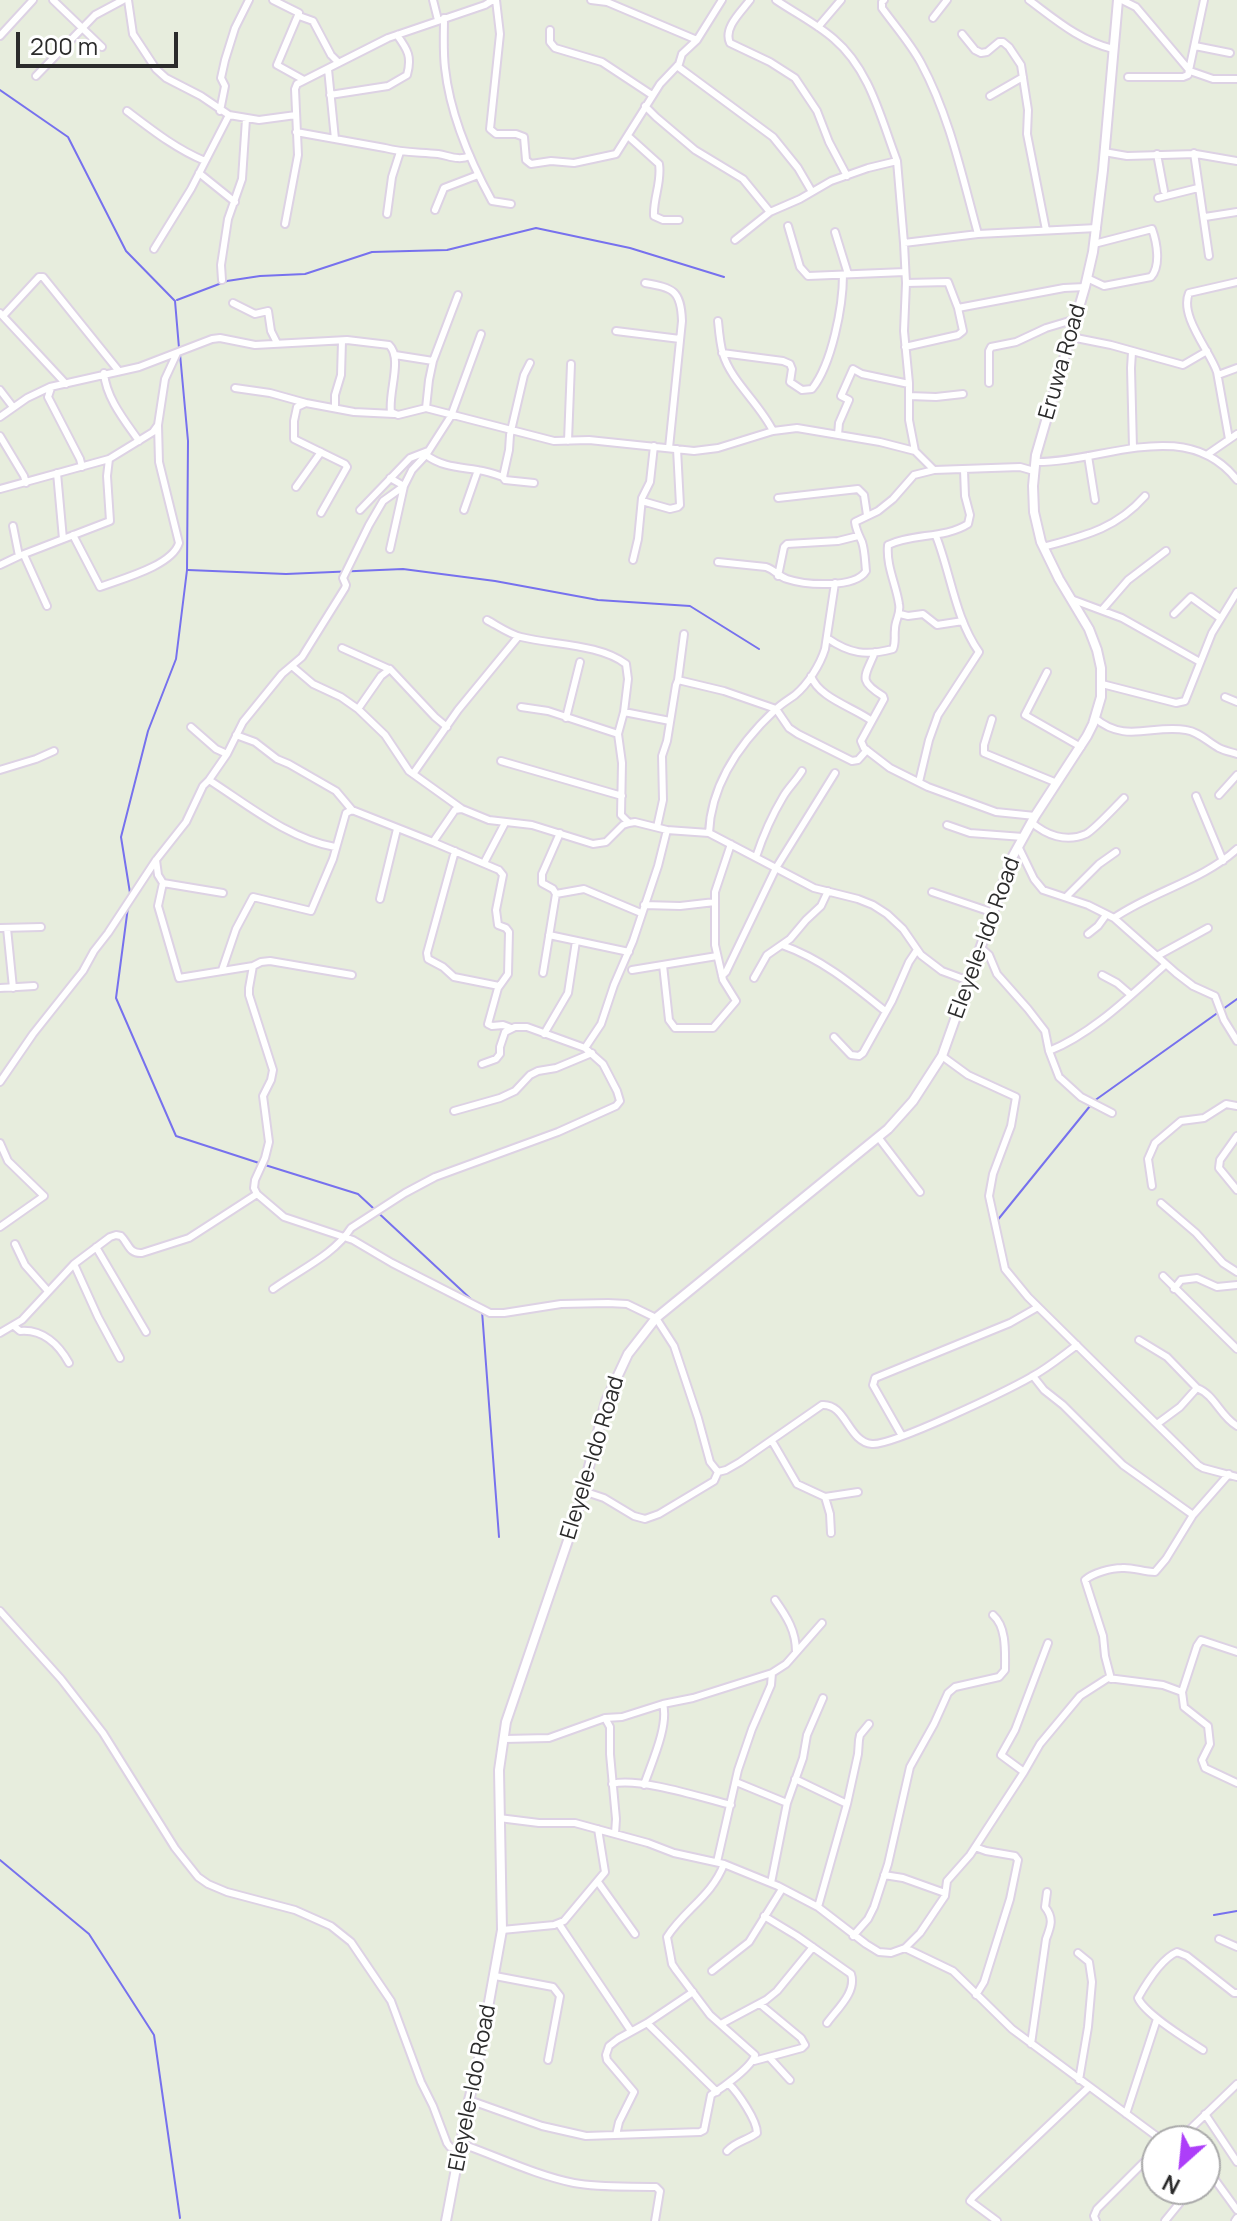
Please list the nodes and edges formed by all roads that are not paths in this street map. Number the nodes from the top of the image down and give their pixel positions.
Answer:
1 (33, 0) edge
2 (53, 0) edge
3 (126, 0) edge
4 (249, 0) edge
5 (273, 0) edge
6 (433, 0) edge
7 (494, 0) edge
8 (591, 0) edge
9 (722, 0) edge
10 (750, 0) edge
11 (776, 0) edge
12 (841, 0) edge
13 (884, 0) edge
14 (947, 0) edge
15 (1029, 0) edge
16 (1120, 0) edge
17 (1204, 0) edge
18 (299, 16) junction
19 (933, 18) dead end
20 (441, 19) junction
21 (818, 27) junction
22 (82, 29) junction
23 (550, 30) dead end
24 (962, 34) dead end
25 (397, 35) junction
26 (0, 36) edge
27 (697, 40) junction
28 (1195, 46) junction
29 (102, 47) dead end
30 (1113, 49) junction
31 (1230, 53) dead end
32 (339, 63) junction
33 (677, 66) junction
34 (328, 69) junction
35 (1190, 71) junction
36 (36, 76) dead end
37 (1023, 77) junction
38 (1128, 77) dead end
39 (1237, 79) edge
40 (304, 80) junction
41 (330, 95) junction
42 (652, 95) junction
43 (990, 96) dead end
44 (645, 106) junction
45 (127, 111) dead end
46 (220, 111) junction
47 (229, 115) junction
48 (296, 115) junction
49 (246, 119) junction
50 (296, 132) junction
51 (628, 136) junction
52 (335, 139) junction
53 (400, 152) junction
54 (1104, 152) junction
55 (1194, 153) junction
56 (1157, 154) junction
57 (470, 156) junction
58 (205, 161) junction
59 (897, 161) junction
60 (1237, 161) edge
61 (199, 173) junction
62 (478, 175) junction
63 (847, 176) junction
64 (1198, 188) junction
65 (1164, 191) dead end
66 (812, 192) junction
67 (1158, 198) dead end
68 (235, 202) junction
69 (511, 204) dead end
70 (435, 210) dead end
71 (770, 212) junction
72 (1237, 212) edge
73 (387, 214) dead end
74 (1205, 217) junction
75 (679, 220) dead end
76 (285, 224) dead end
77 (788, 226) dead end
78 (1097, 228) junction
79 (1046, 230) junction
80 (835, 232) dead end
81 (978, 234) junction
82 (735, 240) dead end
83 (904, 243) junction
84 (1094, 244) junction
85 (154, 249) dead end
86 (1209, 256) dead end
87 (905, 272) junction
88 (846, 274) junction
89 (222, 280) dead end
90 (1086, 282) junction
91 (1237, 282) edge
92 (645, 283) dead end
93 (906, 283) junction
94 (458, 295) dead end
95 (233, 303) dead end
96 (958, 308) junction
97 (1, 314) edge
98 (1076, 319) junction
99 (718, 321) dead end
100 (9, 322) junction
101 (0, 330) edge
102 (616, 331) dead end
103 (481, 334) dead end
104 (1071, 337) junction
105 (680, 339) junction
106 (342, 341) junction
107 (277, 343) junction
108 (905, 347) junction
109 (1207, 351) junction
110 (1132, 352) junction
111 (177, 353) junction
112 (722, 353) junction
113 (395, 355) junction
114 (433, 361) junction
115 (530, 363) dead end
116 (571, 364) dead end
117 (1237, 368) edge
118 (118, 370) junction
119 (104, 373) junction
120 (1218, 375) junction
121 (989, 383) dead end
122 (66, 384) junction
123 (909, 384) junction
124 (53, 386) junction
125 (235, 388) dead end
126 (0, 390) edge
127 (963, 394) dead end
128 (909, 396) junction
129 (306, 403) junction
130 (13, 407) junction
131 (335, 407) junction
132 (426, 408) junction
133 (394, 414) junction
134 (451, 416) junction
135 (0, 417) edge
136 (158, 425) junction
137 (512, 430) junction
138 (773, 431) junction
139 (1237, 434) edge
140 (838, 435) junction
141 (0, 436) edge
142 (1229, 439) junction
143 (139, 441) junction
144 (568, 441) junction
145 (654, 446) junction
146 (669, 448) junction
147 (1133, 448) junction
148 (677, 449) junction
149 (915, 451) junction
150 (321, 452) junction
151 (427, 453) junction
152 (1208, 454) junction
153 (1088, 456) junction
154 (109, 459) junction
155 (1035, 463) junction
156 (82, 467) junction
157 (1020, 467) junction
158 (478, 470) junction
159 (934, 470) junction
160 (964, 470) junction
161 (57, 473) junction
162 (503, 477) junction
163 (390, 478) junction
164 (1237, 480) edge
165 (26, 483) junction
166 (534, 483) dead end
167 (404, 486) junction
168 (296, 487) dead end
169 (0, 489) edge
170 (1145, 496) dead end
171 (778, 498) dead end
172 (1095, 500) dead end
173 (642, 501) junction
174 (360, 510) dead end
175 (464, 510) dead end
176 (321, 513) dead end
177 (867, 515) junction
178 (13, 526) dead end
179 (73, 535) junction
180 (858, 536) junction
181 (936, 536) junction
182 (63, 539) junction
183 (1043, 547) junction
184 (390, 549) dead end
185 (1166, 551) dead end
186 (21, 556) junction
187 (633, 560) dead end
188 (718, 562) dead end
189 (0, 565) edge
190 (778, 576) junction
191 (835, 583) junction
192 (1237, 592) edge
193 (1071, 599) junction
194 (47, 606) dead end
195 (1102, 610) junction
196 (900, 614) junction
197 (1174, 614) dead end
198 (1220, 618) junction
199 (487, 620) dead end
200 (963, 621) junction
201 (684, 634) dead end
202 (518, 637) junction
203 (827, 638) junction
204 (839, 647) junction
205 (342, 648) dead end
206 (875, 652) junction
207 (823, 654) junction
208 (580, 662) dead end
209 (1200, 662) junction
210 (293, 667) junction
211 (389, 669) junction
212 (1047, 672) dead end
213 (811, 676) junction
214 (678, 680) junction
215 (1102, 684) junction
216 (1225, 697) dead end
217 (1237, 702) edge
218 (521, 707) dead end
219 (358, 709) junction
220 (776, 709) junction
221 (624, 712) junction
222 (1096, 714) junction
223 (566, 718) junction
224 (992, 719) dead end
225 (670, 721) junction
226 (872, 721) junction
227 (191, 727) dead end
228 (447, 727) junction
229 (618, 734) junction
230 (236, 735) junction
231 (1081, 747) junction
232 (867, 750) junction
233 (54, 751) dead end
234 (1236, 752) edge
235 (227, 754) junction
236 (501, 761) dead end
237 (0, 770) edge
238 (802, 771) dead end
239 (835, 773) dead end
240 (413, 774) junction
241 (1237, 775) edge
242 (209, 780) junction
243 (919, 782) junction
244 (1057, 783) junction
245 (1219, 795) dead end
246 (622, 796) junction
247 (1196, 796) dead end
248 (1124, 798) dead end
249 (462, 809) junction
250 (352, 810) junction
251 (1033, 819) junction
252 (505, 823) junction
253 (629, 823) junction
254 (947, 825) dead end
255 (657, 827) junction
256 (397, 829) junction
257 (667, 830) junction
258 (560, 833) junction
259 (709, 833) junction
260 (433, 842) junction
261 (1020, 842) junction
262 (731, 844) junction
263 (335, 847) junction
264 (1237, 849) edge
265 (455, 851) junction
266 (1116, 852) dead end
267 (756, 857) junction
268 (156, 860) junction
269 (1223, 861) junction
270 (484, 863) junction
271 (776, 868) junction
272 (163, 883) junction
273 (828, 891) junction
274 (932, 892) dead end
275 (223, 893) dead end
276 (556, 894) junction
277 (1066, 897) junction
278 (380, 899) dead end
279 (715, 902) junction
280 (644, 905) junction
281 (641, 913) junction
282 (994, 913) junction
283 (1106, 915) junction
284 (1114, 918) junction
285 (41, 927) dead end
286 (3, 928) edge
287 (1208, 928) dead end
288 (1088, 934) dead end
289 (549, 935) junction
290 (576, 941) junction
291 (782, 945) junction
292 (981, 948) junction
293 (917, 950) junction
294 (629, 952) junction
295 (717, 956) junction
296 (1157, 956) junction
297 (663, 965) junction
298 (1165, 965) junction
299 (253, 966) junction
300 (222, 970) junction
301 (632, 970) dead end
302 (543, 973) dead end
303 (352, 975) dead end
304 (1102, 975) dead end
305 (722, 976) junction
306 (754, 978) dead end
307 (969, 981) junction
308 (34, 986) dead end
309 (499, 986) junction
310 (0, 988) edge
311 (13, 988) junction
312 (1131, 995) junction
313 (885, 1011) junction
314 (512, 1028) junction
315 (544, 1034) junction
316 (834, 1037) dead end
317 (1237, 1041) edge
318 (588, 1051) junction
319 (1049, 1051) junction
320 (942, 1056) junction
321 (482, 1064) dead end
322 (0, 1082) edge
323 (1237, 1106) edge
324 (454, 1111) dead end
325 (1112, 1113) dead end
326 (1237, 1136) edge
327 (878, 1137) junction
328 (0, 1143) edge
329 (1152, 1186) dead end
330 (1237, 1190) edge
331 (920, 1192) dead end
332 (257, 1194) junction
333 (1161, 1203) dead end
334 (0, 1227) edge
335 (346, 1237) junction
336 (15, 1244) dead end
337 (96, 1247) junction
338 (74, 1264) junction
339 (1237, 1272) edge
340 (1163, 1276) dead end
341 (1237, 1285) edge
342 (273, 1289) dead end
343 (1174, 1289) junction
344 (48, 1291) junction
345 (1038, 1307) junction
346 (656, 1318) junction
347 (14, 1326) junction
348 (146, 1332) dead end
349 (0, 1333) edge
350 (1139, 1340) dead end
351 (1077, 1345) junction
352 (1237, 1349) edge
353 (120, 1358) dead end
354 (69, 1363) dead end
355 (1033, 1376) junction
356 (1197, 1388) junction
357 (1157, 1424) junction
358 (1237, 1426) edge
359 (902, 1436) junction
360 (772, 1441) junction
361 (718, 1472) junction
362 (1229, 1474) junction
363 (1237, 1477) edge
364 (583, 1491) junction
365 (858, 1492) dead end
366 (825, 1497) junction
367 (1193, 1515) junction
368 (831, 1533) dead end
369 (775, 1600) dead end
370 (0, 1611) edge
371 (993, 1615) dead end
372 (822, 1623) dead end
373 (1048, 1643) dead end
374 (796, 1652) junction
375 (1237, 1652) edge
376 (772, 1673) junction
377 (1111, 1679) junction
378 (1182, 1692) junction
379 (823, 1698) dead end
380 (663, 1704) junction
381 (605, 1718) junction
382 (869, 1724) dead end
383 (504, 1739) junction
384 (1024, 1772) junction
385 (795, 1779) junction
386 (736, 1782) junction
387 (1237, 1783) edge
388 (612, 1784) junction
389 (644, 1785) junction
390 (787, 1803) junction
391 (847, 1804) junction
392 (731, 1805) junction
393 (499, 1818) junction
394 (598, 1829) junction
395 (615, 1834) junction
396 (975, 1847) junction
397 (720, 1863) junction
398 (884, 1875) junction
399 (598, 1882) junction
400 (771, 1883) junction
401 (782, 1889) junction
402 (1047, 1892) dead end
403 (945, 1893) junction
404 (818, 1907) junction
405 (764, 1916) junction
406 (559, 1924) junction
407 (502, 1930) junction
408 (635, 1934) dead end
409 (853, 1936) junction
410 (1219, 1939) dead end
411 (813, 1947) junction
412 (1237, 1947) edge
413 (905, 1948) junction
414 (1078, 1953) dead end
415 (712, 1971) dead end
416 (495, 1976) junction
417 (693, 1992) junction
418 (1237, 1993) edge
419 (976, 1995) junction
420 (760, 2004) junction
421 (1157, 2019) junction
422 (647, 2023) junction
423 (827, 2023) dead end
424 (721, 2024) junction
425 (631, 2031) junction
426 (1031, 2044) junction
427 (1203, 2050) dead end
428 (769, 2057) junction
429 (548, 2060) dead end
430 (754, 2061) junction
431 (790, 2080) dead end
432 (1079, 2080) junction
433 (729, 2084) junction
434 (1237, 2084) edge
435 (1089, 2087) junction
436 (717, 2092) junction
437 (469, 2100) junction
438 (1126, 2114) junction
439 (1205, 2114) junction
440 (1141, 2125) edge
441 (1194, 2125) edge
442 (616, 2135) junction
443 (461, 2147) junction
444 (727, 2151) dead end
445 (1237, 2162) edge
446 (1141, 2165) edge
447 (1221, 2188) edge
448 (1178, 2205) edge
449 (1237, 2210) edge
450 (446, 2221) edge
451 (655, 2221) edge
452 (997, 2221) edge
453 (1096, 2221) edge
454 (1165, 2221) edge

1 - 26 street
2 - 22 street
3 - 22 street
3 - 46 street
4 - 46 street
5 - 18 street
6 - 20 street
7 - 20 street
7 - 51 street
8 - 27 street
9 - 27 street
10 - 63 street
11 - 21 street
12 - 21 street
13 - 81 street
14 - 19 street
15 - 30 street
16 - 30 main road, Eruwa Road
16 - 35 street
17 - 28 street
18 - 32 street
18 - 40 street
20 - 25 street
20 - 57 street
21 - 59 street
22 - 29 street
22 - 36 street
23 - 42 street
24 - 37 street
25 - 32 street
25 - 41 street
27 - 33 street
28 - 31 street
28 - 35 street
30 - 54 main road, Eruwa Road
32 - 34 street
33 - 42 street
33 - 66 street
34 - 40 street
34 - 41 street
35 - 38 street
35 - 39 street
37 - 43 street
37 - 79 street
40 - 48 street
41 - 52 street
42 - 44 street
44 - 51 street
44 - 71 street
45 - 58 street
46 - 47 street
47 - 49 street
47 - 58 street
48 - 49 street
48 - 50 street
49 - 68 street
50 - 52 street
50 - 76 street
51 - 75 street
52 - 53 street
53 - 57 street
53 - 73 street
54 - 56 street
54 - 78 main road, Eruwa Road
55 - 56 street
55 - 60 street
55 - 64 street
56 - 65 street
57 - 62 street
58 - 61 street
59 - 63 street
59 - 83 street
61 - 68 street
61 - 85 street
62 - 69 street
62 - 70 street
63 - 66 street
64 - 67 street
64 - 74 street
66 - 71 street
68 - 89 street
71 - 82 street
72 - 74 street
74 - 86 street
77 - 88 street
78 - 79 street
78 - 84 main road, Eruwa Road
79 - 81 street
80 - 88 street
81 - 83 street
83 - 87 street
84 - 90 main road, Eruwa Road
84 - 90 street
87 - 88 street
87 - 93 street
88 - 112 street
90 - 96 street
90 - 98 main road, Eruwa Road
91 - 109 street
92 - 105 street
93 - 96 street
93 - 108 street
94 - 114 street
95 - 107 street
96 - 108 street
97 - 100 street
97 - 118 street
98 - 104 main road, Eruwa Road
98 - 121 street
99 - 112 street
100 - 101 street
100 - 122 street
102 - 105 street
103 - 134 street
104 - 110 street
104 - 155 main road, Eruwa Road
105 - 146 street
106 - 107 street
106 - 113 street
106 - 131 street
107 - 111 street
108 - 123 street
109 - 110 street
109 - 120 street
110 - 147 street
111 - 118 street
111 - 136 street
112 - 138 street
113 - 114 street
113 - 133 street
114 - 132 street
115 - 137 street
116 - 144 street
117 - 120 street
118 - 119 street
119 - 122 street
119 - 143 street
120 - 142 street
122 - 124 street
123 - 128 street
123 - 140 street
124 - 130 street
124 - 156 street
125 - 129 street
126 - 130 street
127 - 128 street
128 - 149 street
129 - 131 street
129 - 150 street
130 - 135 street
131 - 133 street
132 - 133 street
132 - 134 street
134 - 137 street
134 - 151 street
136 - 143 street
136 - 179 street
137 - 144 street
137 - 162 street
138 - 140 street
138 - 148 street
139 - 142 street
140 - 149 street
141 - 165 street
142 - 152 street
143 - 154 street
144 - 145 street
145 - 146 street
145 - 173 street
146 - 148 street
147 - 152 street
147 - 153 street
148 - 173 street
149 - 159 street
150 - 168 street
150 - 176 street
151 - 158 street
151 - 163 street
151 - 167 street
152 - 164 street
153 - 155 street
153 - 172 street
154 - 156 street
154 - 179 street
155 - 157 street
155 - 157 street
155 - 183 main road, Eruwa Road
156 - 161 street
157 - 160 street
158 - 162 street
158 - 175 street
159 - 160 street
159 - 177 street
160 - 181 street
161 - 165 street
161 - 182 street
162 - 166 street
163 - 167 street
163 - 174 street
165 - 169 street
167 - 184 street
167 - 210 street
170 - 183 street
171 - 177 street
173 - 187 street
177 - 180 street
178 - 186 street
179 - 182 street
180 - 190 street
180 - 191 street
181 - 196 street
181 - 200 street
182 - 186 street
183 - 193 main road, Eruwa Road
185 - 195 street
186 - 189 street
186 - 194 street
188 - 190 street
190 - 191 street
191 - 203 street
192 - 198 street
193 - 195 street
193 - 215 main road, Eruwa Road
195 - 209 street
196 - 200 street
196 - 206 street
197 - 198 street
198 - 209 street
199 - 202 street
200 - 243 street
201 - 214 street
202 - 221 street
202 - 228 street
203 - 204 street
203 - 207 street
204 - 206 street
204 - 207 street
205 - 211 street
206 - 226 street
207 - 213 street
208 - 223 street
209 - 215 street
210 - 219 street
210 - 230 street
211 - 219 street
211 - 228 street
212 - 231 street
213 - 220 street
213 - 226 street
214 - 220 street
214 - 225 street
215 - 222 main road, Eruwa Road
216 - 217 street
218 - 223 street
219 - 240 street
220 - 232 street
220 - 259 street
221 - 225 street
221 - 229 street
222 - 231 main road, Eleyele-Ido Road
222 - 234 street
223 - 229 street
224 - 244 street
225 - 255 street
226 - 232 street
227 - 235 street
228 - 240 street
229 - 246 street
230 - 235 street
230 - 250 street
231 - 244 main road, Eleyele-Ido Road
232 - 243 street
233 - 237 street
235 - 242 street
236 - 246 street
238 - 267 street
239 - 271 street
240 - 249 street
241 - 245 street
242 - 263 street
242 - 268 street
243 - 251 street
244 - 251 main road, Eleyele-Ido Road
246 - 253 street
247 - 269 street
248 - 251 street
249 - 252 street
249 - 260 street
250 - 256 street
250 - 263 street
251 - 261 main road, Eleyele-Ido Road
252 - 258 street
252 - 270 street
253 - 255 street
253 - 258 street
254 - 261 street
255 - 257 street
256 - 260 street
256 - 278 street
257 - 259 street
257 - 280 street
258 - 276 street
259 - 262 street
260 - 265 street
261 - 277 street
261 - 282 main road, Eleyele-Ido Road
262 - 267 street
262 - 279 street
263 - 300 street
264 - 269 street
265 - 270 street
265 - 309 street
266 - 277 street
267 - 271 street
268 - 272 street
268 - 322 street
269 - 284 street
270 - 309 street
271 - 273 street
271 - 305 street
272 - 275 street
272 - 300 street
273 - 291 street
273 - 293 street
274 - 282 street
276 - 281 street
276 - 289 street
277 - 283 street
279 - 280 street
279 - 295 street
280 - 281 street
281 - 294 street
282 - 292 main road, Eleyele-Ido Road
283 - 284 street
283 - 288 street
284 - 296 street
285 - 286 street
286 - 311 street
287 - 296 street
289 - 290 street
289 - 302 street
290 - 294 street
290 - 315 street
291 - 306 street
291 - 313 street
292 - 307 main road, Eleyele-Ido Road
292 - 319 street
293 - 307 street
293 - 313 street
294 - 318 street
295 - 297 street
295 - 305 street
296 - 298 street
297 - 301 street
297 - 305 street
298 - 312 street
298 - 317 street
299 - 300 street
299 - 303 street
299 - 332 street
304 - 312 street
307 - 320 main road, Eleyele-Ido Road
308 - 311 street
309 - 314 street
310 - 311 street
312 - 319 street
313 - 316 street
314 - 315 street
314 - 321 street
315 - 318 street
318 - 324 street
318 - 335 street
319 - 325 street
320 - 327 main road, Eleyele-Ido Road
320 - 345 street
323 - 329 street
326 - 330 street
327 - 331 street
327 - 346 main road, Eleyele-Ido Road
328 - 334 street
332 - 335 street
332 - 337 street
333 - 339 street
335 - 342 street
335 - 346 street
336 - 344 street
337 - 338 street
337 - 348 street
338 - 344 street
338 - 353 street
340 - 343 street
341 - 343 street
343 - 352 street
344 - 347 street
345 - 351 street
345 - 359 street
346 - 361 street
346 - 364 main road, Eleyele-Ido Road
347 - 349 street
347 - 354 street
350 - 356 street
351 - 355 street
351 - 357 street
355 - 359 street
355 - 367 street
356 - 357 street
356 - 358 street
357 - 362 street
359 - 360 street
360 - 361 street
360 - 366 street
361 - 364 street
362 - 363 street
362 - 367 street
364 - 383 main road, Eleyele-Ido Road
365 - 366 street
366 - 368 street
367 - 377 street
369 - 374 street
370 - 443 street
371 - 398 street
372 - 374 street
373 - 384 street
374 - 376 street
375 - 378 street
376 - 380 street
376 - 386 street
377 - 378 street
377 - 384 street
378 - 387 street
379 - 385 street
380 - 381 street
380 - 389 street
381 - 383 street
381 - 388 street
382 - 391 street
383 - 393 main road, Eleyele-Ido Road
384 - 396 street
385 - 390 street
385 - 391 street
386 - 390 street
386 - 392 street
388 - 389 street
388 - 395 street
389 - 392 street
390 - 400 street
391 - 404 street
392 - 397 street
393 - 394 street
393 - 407 main road, Eleyele-Ido Road
394 - 395 street
394 - 399 street
395 - 397 street
396 - 403 street
396 - 419 street
397 - 400 street
397 - 417 street
398 - 403 street
398 - 409 street
399 - 406 street
399 - 408 street
400 - 401 street
401 - 404 street
401 - 405 street
402 - 426 street
403 - 413 street
404 - 409 street
405 - 411 street
405 - 415 street
406 - 407 street
406 - 425 street
407 - 416 main road, Eleyele-Ido Road
409 - 413 street
410 - 412 street
411 - 420 street
411 - 423 street
413 - 419 street
414 - 432 street
416 - 429 street
416 - 437 main road, Eleyele-Ido Road
417 - 422 street
417 - 424 street
418 - 421 street
419 - 426 street
420 - 424 street
420 - 428 street
421 - 427 street
421 - 438 street
422 - 425 street
422 - 436 street
424 - 430 street
425 - 442 street
426 - 432 street
428 - 430 street
428 - 431 street
430 - 433 street
432 - 435 street
433 - 436 street
433 - 444 street
434 - 439 street
435 - 438 street
435 - 452 street
436 - 442 street
437 - 442 street
437 - 443 main road, Eleyele-Ido Road
438 - 440 street
439 - 441 street
439 - 445 street
443 - 450 main road, Eleyele-Ido Road
443 - 451 street
446 - 453 street
447 - 449 street
448 - 454 street

